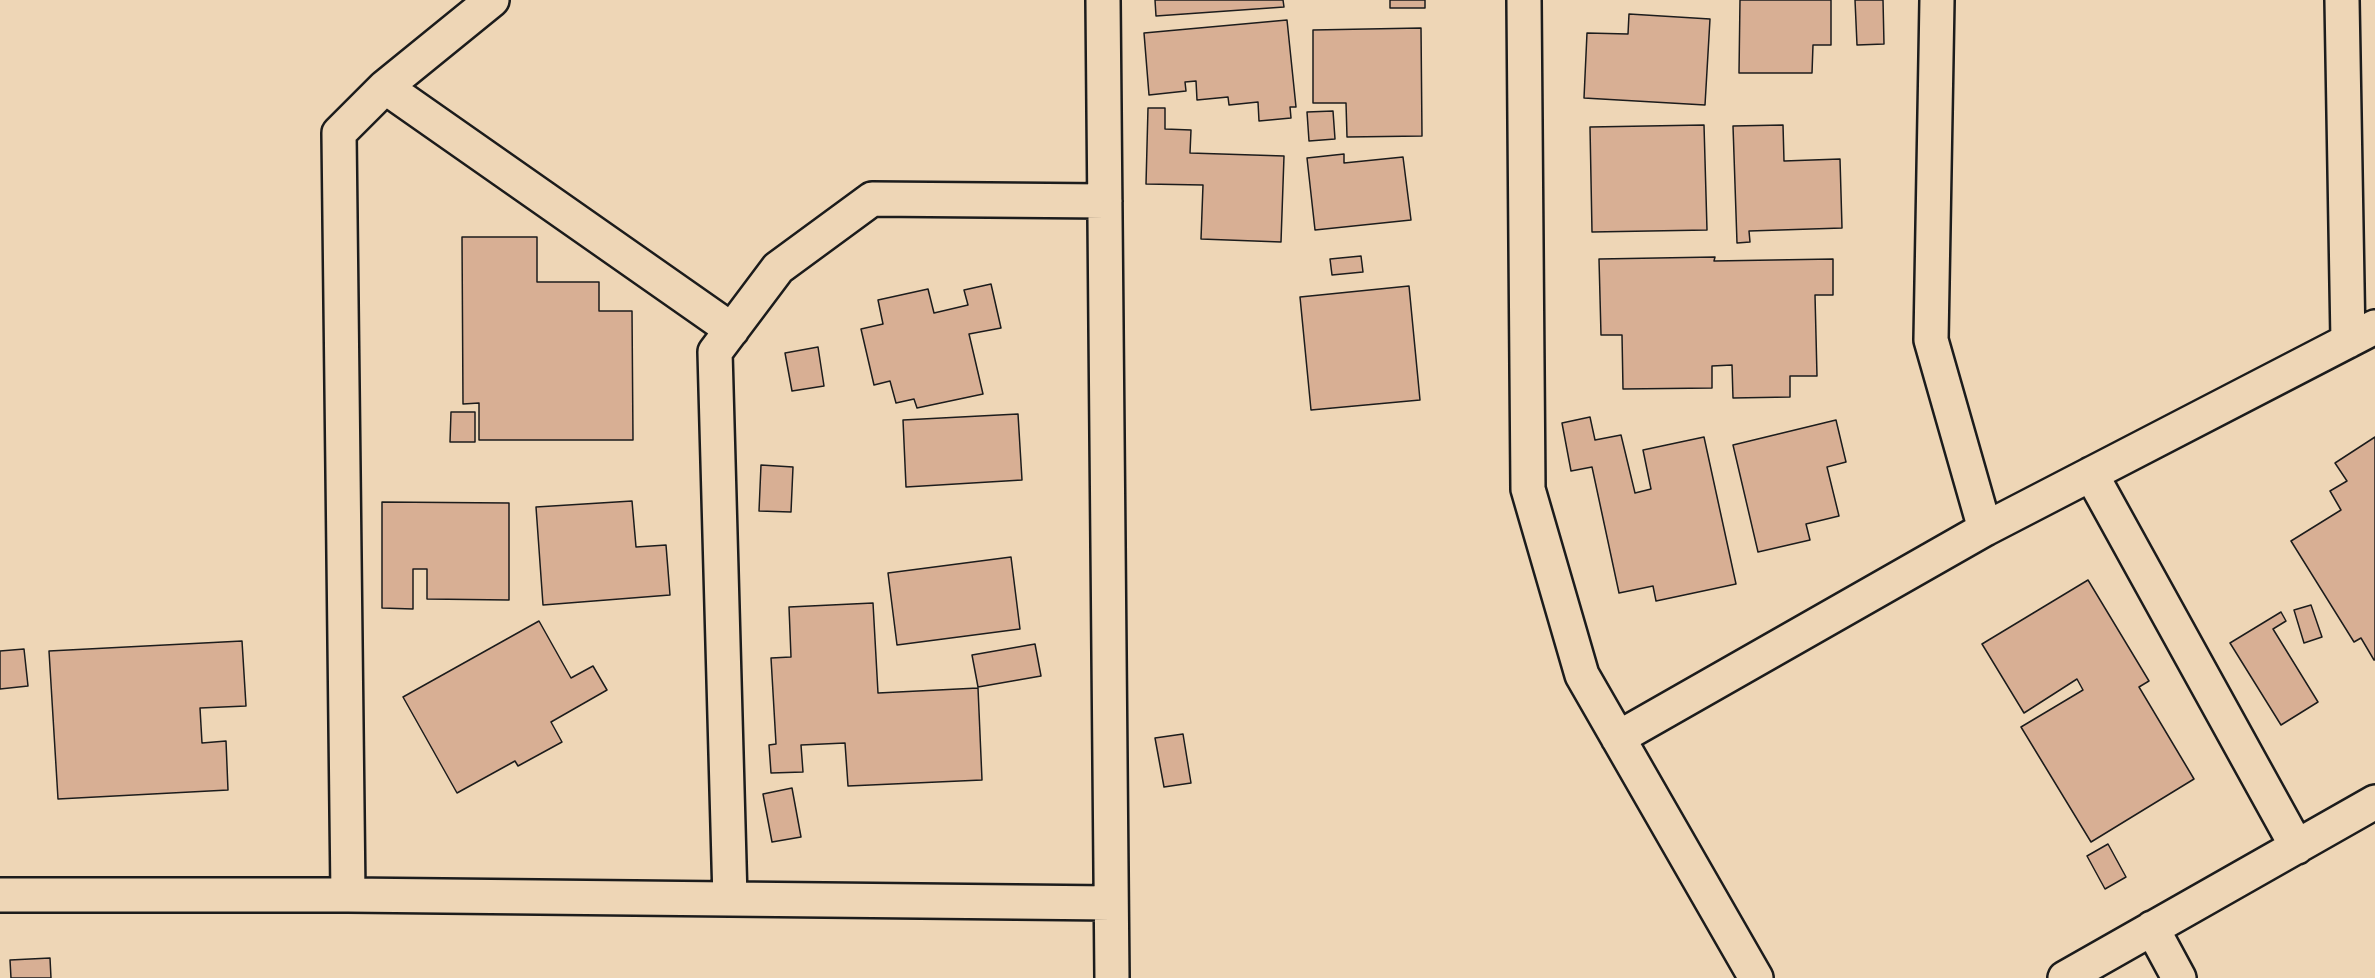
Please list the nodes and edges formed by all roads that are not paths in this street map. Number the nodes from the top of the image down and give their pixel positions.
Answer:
1 (492, 0) edge
2 (1103, 0) edge
3 (1524, 0) edge
4 (1937, 0) edge
5 (2342, 0) edge
6 (385, 87) junction
7 (1105, 201) junction
8 (732, 330) junction
9 (2361, 334) edge
10 (2091, 474) junction
11 (1985, 529) junction
12 (1618, 738) junction
13 (2375, 802) edge
14 (2297, 847) junction
15 (0, 895) edge
16 (348, 895) junction
17 (730, 899) junction
18 (1111, 903) junction
19 (2152, 928) junction
20 (1112, 978) edge
21 (1756, 978) edge
22 (2065, 978) edge
23 (2179, 978) edge

1 - 6 street
2 - 7 street
3 - 12 street
4 - 11 street
5 - 9 street
6 - 8 street
6 - 16 street
7 - 8 street
7 - 18 street
8 - 17 street
9 - 10 street
10 - 11 street
10 - 14 street
11 - 12 street
12 - 21 street
13 - 14 street
14 - 19 street
15 - 16 street
16 - 17 street
17 - 18 street
18 - 20 street
19 - 22 street
19 - 23 street

